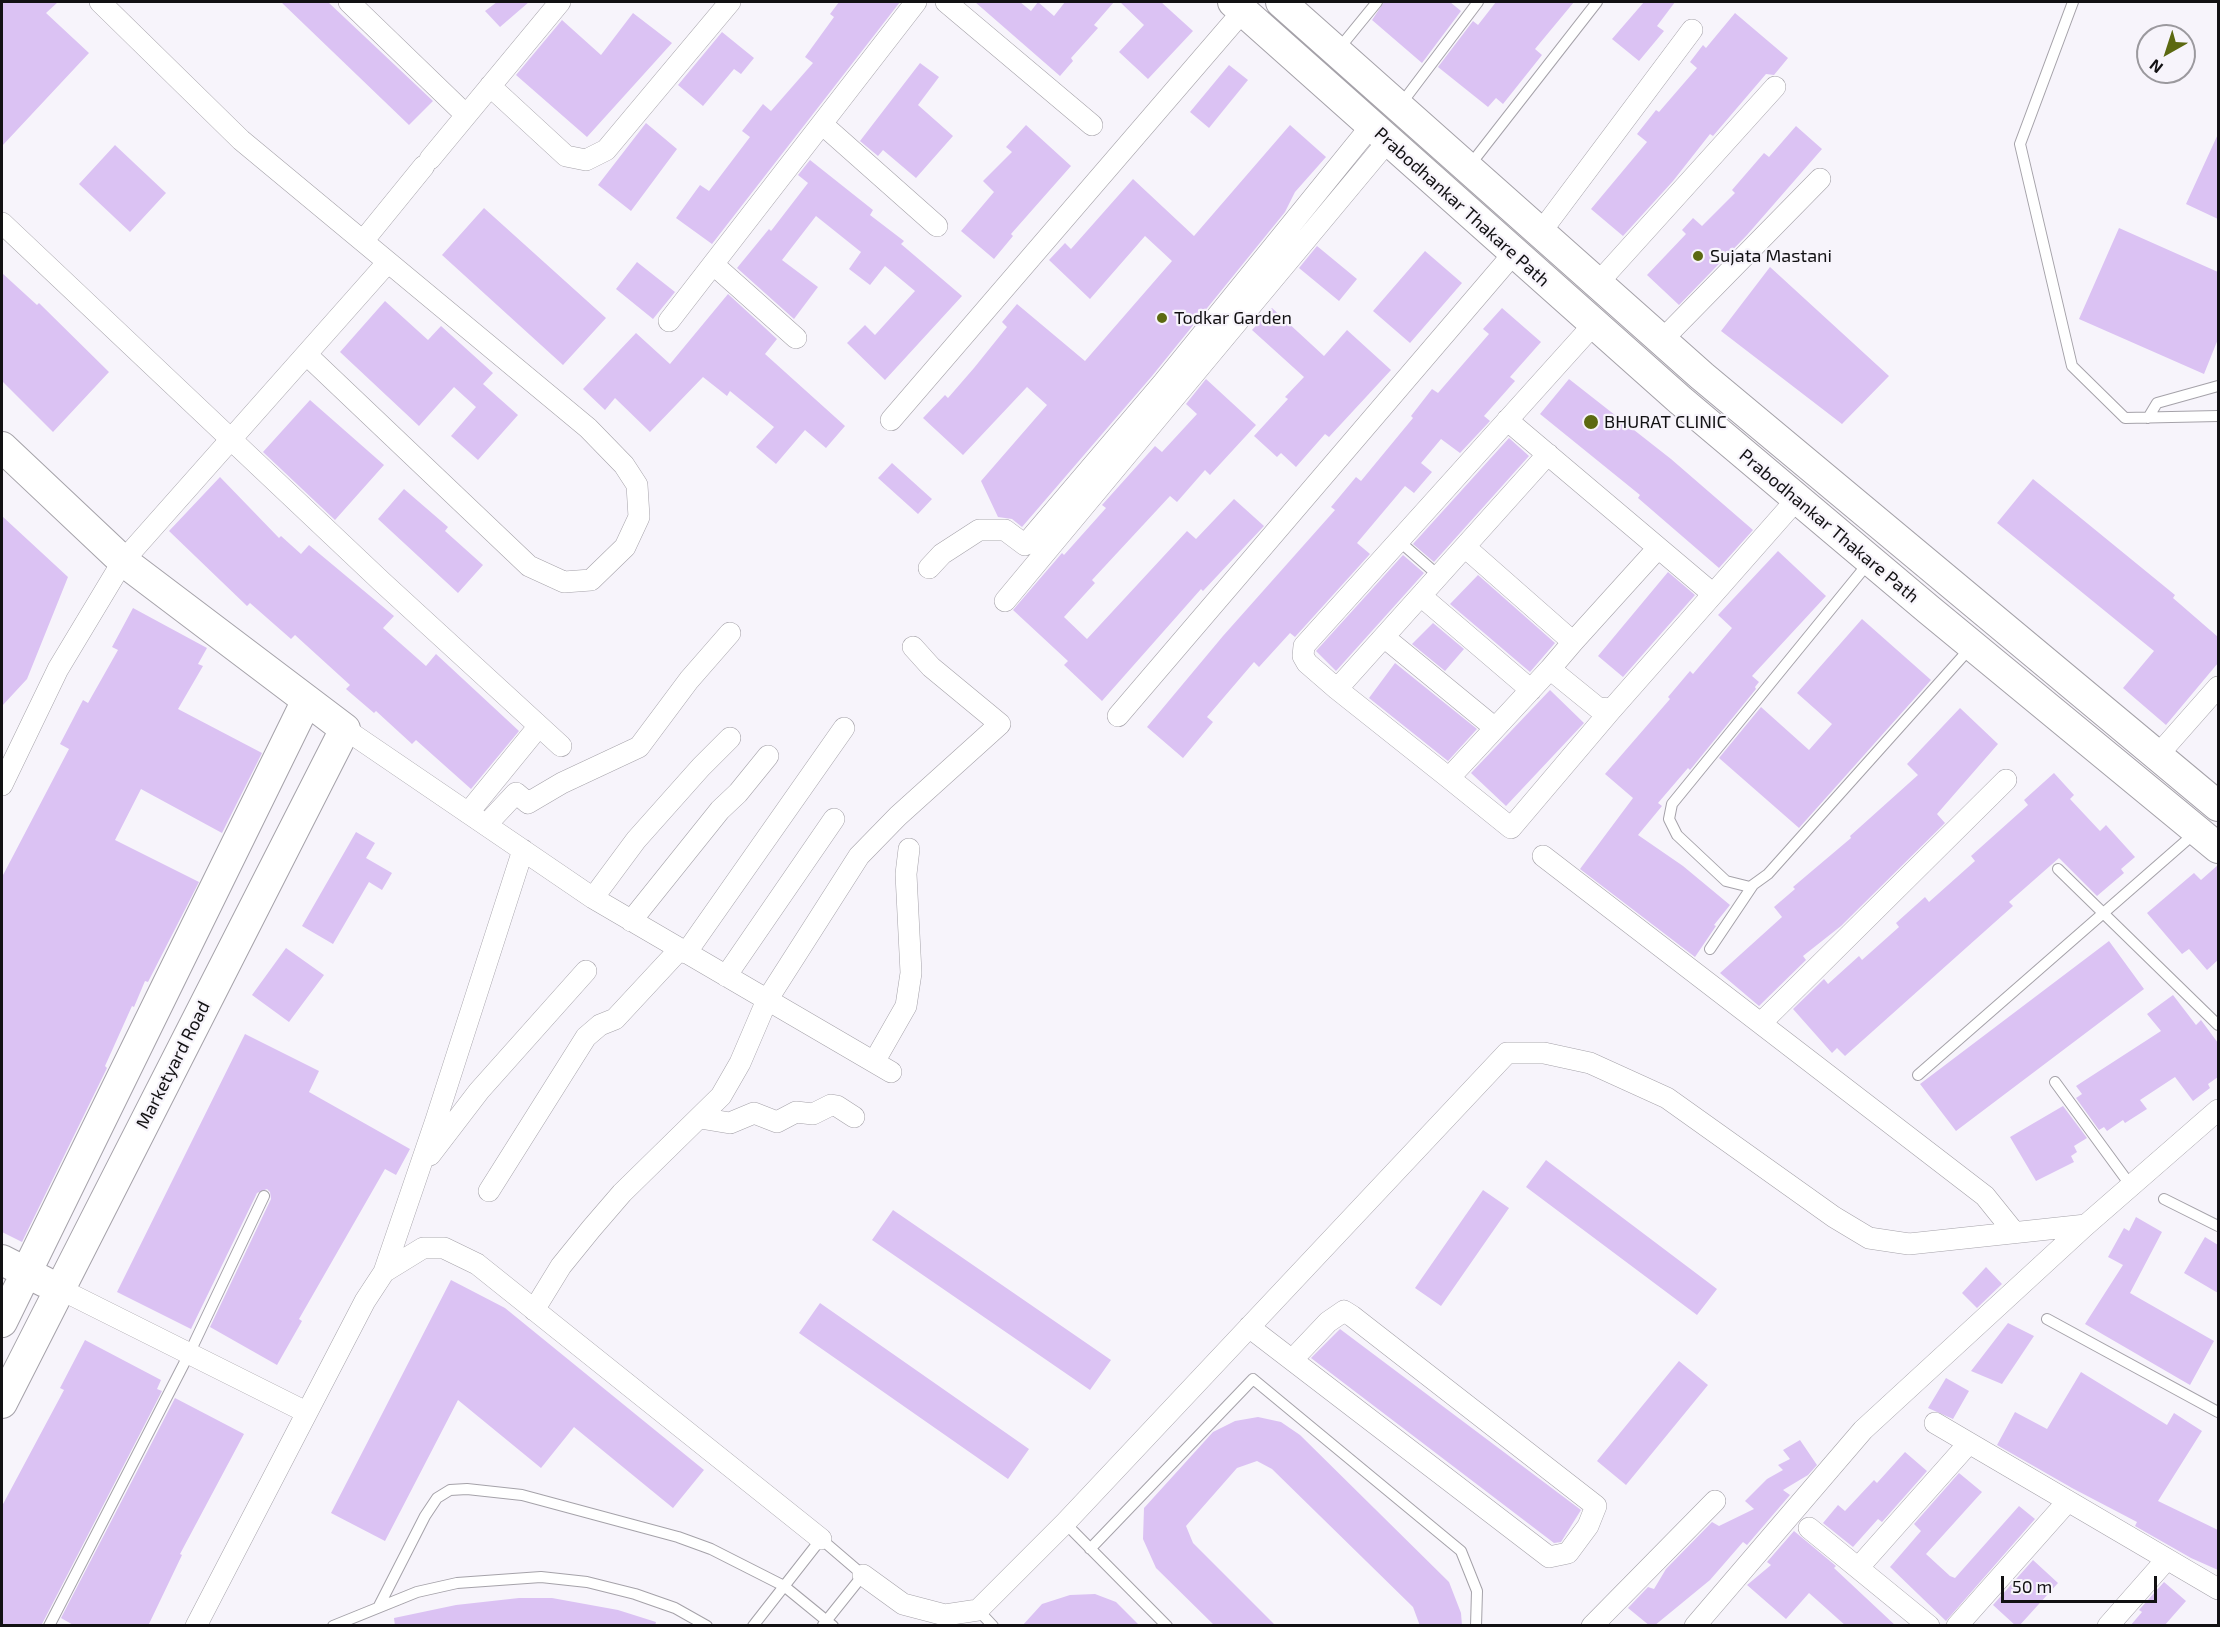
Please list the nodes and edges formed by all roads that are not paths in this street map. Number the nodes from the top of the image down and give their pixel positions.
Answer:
1 (100, 2) edge
2 (349, 2) edge
3 (730, 2) edge
4 (916, 2) edge
5 (946, 2) edge
6 (1281, 2) edge
7 (1377, 2) edge
8 (1478, 2) edge
9 (1596, 2) edge
10 (2073, 2) edge
11 (556, 3) edge
12 (1238, 6) edge
13 (1692, 30) dead end
14 (1337, 52) junction
15 (490, 86) junction
16 (1775, 87) dead end
17 (1399, 107) junction
18 (466, 115) junction
19 (822, 124) junction
20 (1092, 125) dead end
21 (1379, 133) junction
22 (1468, 168) junction
23 (1820, 179) dead end
24 (2, 223) edge
25 (937, 226) dead end
26 (1540, 233) junction
27 (363, 242) junction
28 (1514, 253) junction
29 (388, 262) junction
30 (714, 265) junction
31 (1597, 284) junction
32 (669, 321) dead end
33 (1594, 324) junction
34 (796, 338) dead end
35 (1661, 341) junction
36 (307, 355) junction
37 (1702, 376) junction
38 (2218, 386) edge
39 (1680, 400) junction
40 (2218, 416) edge
41 (2148, 418) junction
42 (891, 420) dead end
43 (1507, 420) junction
44 (231, 441) junction
45 (2, 447) edge
46 (1548, 454) junction
47 (1797, 499) junction
48 (1399, 541) junction
49 (1466, 547) junction
50 (1658, 548) junction
51 (123, 561) junction
52 (1870, 561) junction
53 (929, 568) dead end
54 (1439, 576) junction
55 (1713, 594) junction
56 (1421, 596) junction
57 (1005, 601) dead end
58 (730, 633) dead end
59 (1384, 637) junction
60 (1573, 642) junction
61 (1972, 646) junction
62 (913, 647) dead end
63 (1550, 669) junction
64 (2218, 687) edge
65 (1337, 689) junction
66 (1531, 690) junction
67 (306, 702) junction
68 (1612, 709) junction
69 (1118, 716) dead end
70 (539, 726) junction
71 (844, 728) dead end
72 (1495, 728) junction
73 (345, 729) junction
74 (730, 738) dead end
75 (561, 746) dead end
76 (768, 756) dead end
77 (2157, 756) junction
78 (1449, 778) junction
79 (2006, 780) dead end
80 (2, 785) edge
81 (2218, 806) edge
82 (468, 813) junction
83 (834, 819) dead end
84 (486, 825) junction
85 (2208, 840) edge
86 (909, 849) dead end
87 (523, 850) junction
88 (1543, 856) dead end
89 (2058, 869) dead end
90 (1753, 885) junction
91 (592, 898) junction
92 (2104, 915) junction
93 (631, 921) junction
94 (1710, 949) dead end
95 (683, 951) junction
96 (586, 971) dead end
97 (726, 976) junction
98 (767, 1000) junction
99 (1761, 1023) junction
100 (2218, 1025) edge
101 (1918, 1075) dead end
102 (2055, 1082) dead end
103 (2218, 1110) edge
104 (854, 1117) dead end
105 (700, 1118) junction
106 (423, 1157) junction
107 (2131, 1186) junction
108 (489, 1191) dead end
109 (264, 1196) dead end
110 (2164, 1199) dead end
111 (2086, 1226) junction
112 (2218, 1226) edge
113 (2014, 1232) junction
114 (14, 1266) edge
115 (384, 1272) junction
116 (58, 1288) junction
117 (534, 1310) junction
118 (2047, 1319) dead end
119 (2, 1322) edge
120 (1250, 1327) junction
121 (189, 1354) junction
122 (1292, 1360) junction
123 (2, 1403) edge
124 (306, 1412) junction
125 (2218, 1412) edge
126 (1935, 1423) dead end
127 (1969, 1443) junction
128 (1715, 1501) dead end
129 (2068, 1501) junction
130 (1065, 1523) junction
131 (1809, 1528) dead end
132 (821, 1539) junction
133 (1090, 1549) junction
134 (2167, 1559) junction
135 (1858, 1568) junction
136 (863, 1575) junction
137 (784, 1586) junction
138 (2218, 1589) edge
139 (379, 1606) junction
140 (978, 1610) junction
141 (827, 1624) edge
142 (49, 1626) edge
143 (196, 1626) edge
144 (333, 1626) edge
145 (707, 1626) edge
146 (753, 1626) edge
147 (993, 1626) edge
148 (1167, 1626) edge
149 (1476, 1626) edge
150 (1592, 1626) edge
151 (1695, 1626) edge
152 (1929, 1626) edge
153 (1957, 1626) edge
154 (2108, 1626) edge

1 - 27 street
2 - 18 street
3 - 15 street
4 - 19 street
5 - 20 street
6 - 14 main road, Prabodhankar Thakare Path
7 - 14 lane
8 - 17 lane
9 - 22 lane
10 - 41 lane
11 - 15 street
12 - 21 main road, Prabodhankar Thakare Path
12 - 42 street
13 - 26 street
14 - 17 main road, Prabodhankar Thakare Path
15 - 18 street
16 - 31 street
17 - 22 main road, Prabodhankar Thakare Path
18 - 27 street
19 - 25 street
19 - 30 street
21 - 28 main road, Prabodhankar Thakare Path
21 - 53 street
21 - 57 street
22 - 26 main road, Prabodhankar Thakare Path
23 - 35 street
24 - 44 street
26 - 31 main road, Prabodhankar Thakare Path
27 - 29 street
28 - 33 main road, Prabodhankar Thakare Path
28 - 69 street
29 - 36 street
29 - 36 street
30 - 32 street
30 - 34 street
31 - 35 main road, Prabodhankar Thakare Path
33 - 39 main road, Prabodhankar Thakare Path
33 - 43 street
35 - 37 main road, Prabodhankar Thakare Path
36 - 44 street
37 - 39 main road
37 - 77 main road, Prabodhankar Thakare Path
38 - 41 lane
39 - 47 main road, Prabodhankar Thakare Path
40 - 41 lane
43 - 46 street
43 - 48 street
44 - 51 street
44 - 70 street
45 - 51 main road
46 - 49 street
46 - 50 street
47 - 52 main road, Prabodhankar Thakare Path
47 - 55 street
48 - 54 lane
48 - 65 street
49 - 54 street
49 - 60 street
50 - 55 street
50 - 60 street
51 - 67 main road
51 - 80 street
52 - 61 main road, Prabodhankar Thakare Path
52 - 90 lane
54 - 56 street
55 - 68 street
56 - 59 street
56 - 66 street
58 - 84 street
59 - 65 street
59 - 72 street
60 - 63 street
61 - 85 main road, Prabodhankar Thakare Path
61 - 90 lane
62 - 98 street
63 - 66 street
63 - 68 street
64 - 77 street
65 - 78 street
66 - 72 street
67 - 73 main road
67 - 114 main road
68 - 78 street
70 - 75 street
70 - 82 street
71 - 95 street
72 - 78 street
73 - 82 street
73 - 116 main road, Marketyard Road
74 - 91 street
76 - 93 street
77 - 81 main road, Prabodhankar Thakare Path
79 - 99 street
82 - 84 street
83 - 97 street
84 - 87 street
85 - 92 lane
86 - 98 street
87 - 91 street
87 - 106 street
88 - 99 street
89 - 92 lane
90 - 94 lane
91 - 93 street
92 - 100 lane
92 - 101 lane
93 - 95 street
95 - 97 street
95 - 108 street
96 - 106 street
97 - 98 street
98 - 105 street
99 - 113 street
102 - 107 lane
103 - 107 street
104 - 105 street
105 - 117 street
106 - 115 street
107 - 111 street
109 - 121 lane
110 - 112 lane
111 - 113 street
111 - 151 street
113 - 120 street
114 - 116 main road
114 - 119 main road
115 - 117 street
115 - 124 street
116 - 121 street
116 - 123 main road, Marketyard Road
117 - 132 street
118 - 125 lane
120 - 122 street
120 - 130 street
121 - 124 street
121 - 142 lane
122 - 122 street
124 - 143 street
126 - 127 street
127 - 129 street
127 - 135 street
128 - 150 street
129 - 134 street
129 - 153 street
130 - 133 lane
130 - 140 street
131 - 135 street
132 - 136 lane
132 - 137 lane
133 - 148 lane
133 - 149 lane
134 - 138 street
134 - 154 street
135 - 152 street
136 - 140 street
136 - 141 lane
137 - 139 lane
137 - 141 lane
137 - 146 lane
139 - 144 lane
139 - 145 lane
140 - 147 lane

